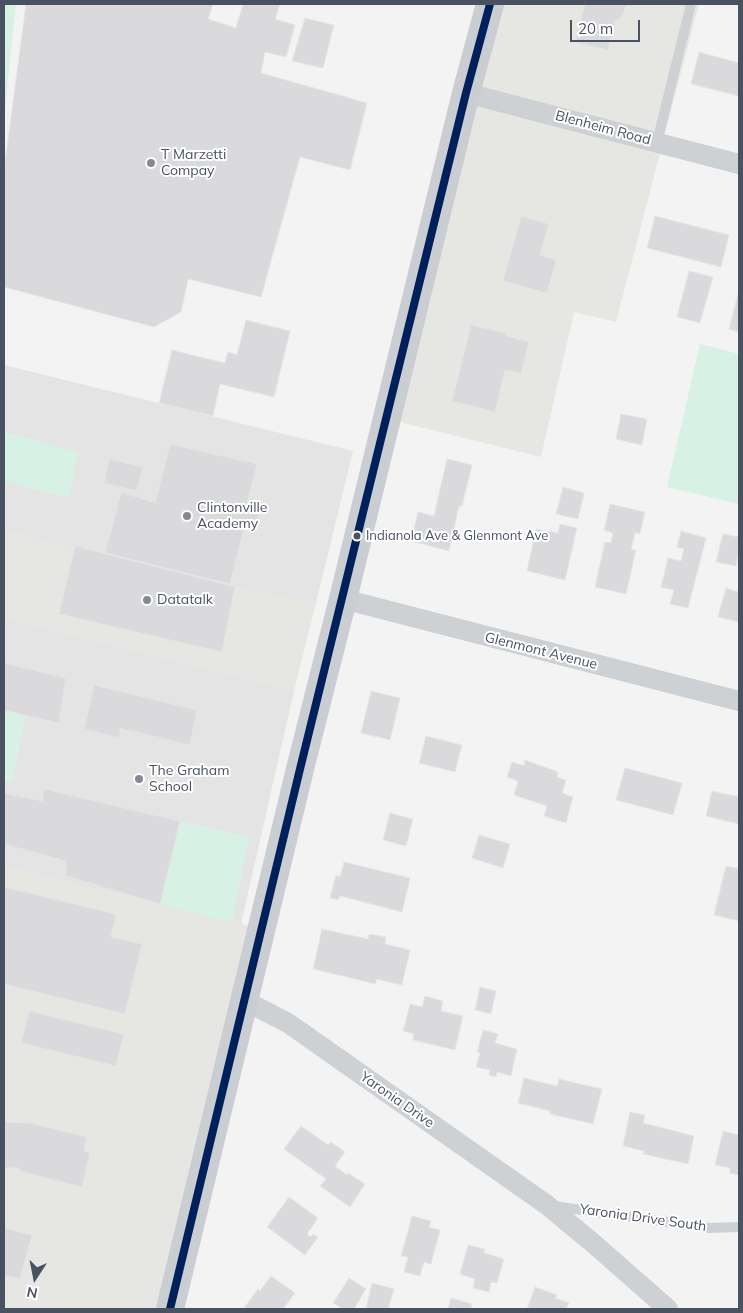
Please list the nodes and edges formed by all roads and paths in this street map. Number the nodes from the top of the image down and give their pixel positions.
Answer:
1 (490, 4) edge
2 (691, 4) edge
3 (466, 93) junction
4 (657, 142) junction
5 (739, 164) edge
6 (343, 599) junction
7 (739, 701) edge
8 (243, 1004) junction
9 (547, 1205) junction
10 (739, 1226) edge
11 (170, 1309) edge
12 (668, 1309) edge

1 - 3 main road
2 - 4 lane
3 - 4 street, Blenheim Road
3 - 6 main road
4 - 5 street, Blenheim Road
6 - 7 street, Glenmont Avenue
6 - 8 main road
8 - 9 street, Yaronia Drive
8 - 11 main road
9 - 10 lane, Yaronia Drive South
9 - 12 street, Yaronia Drive

